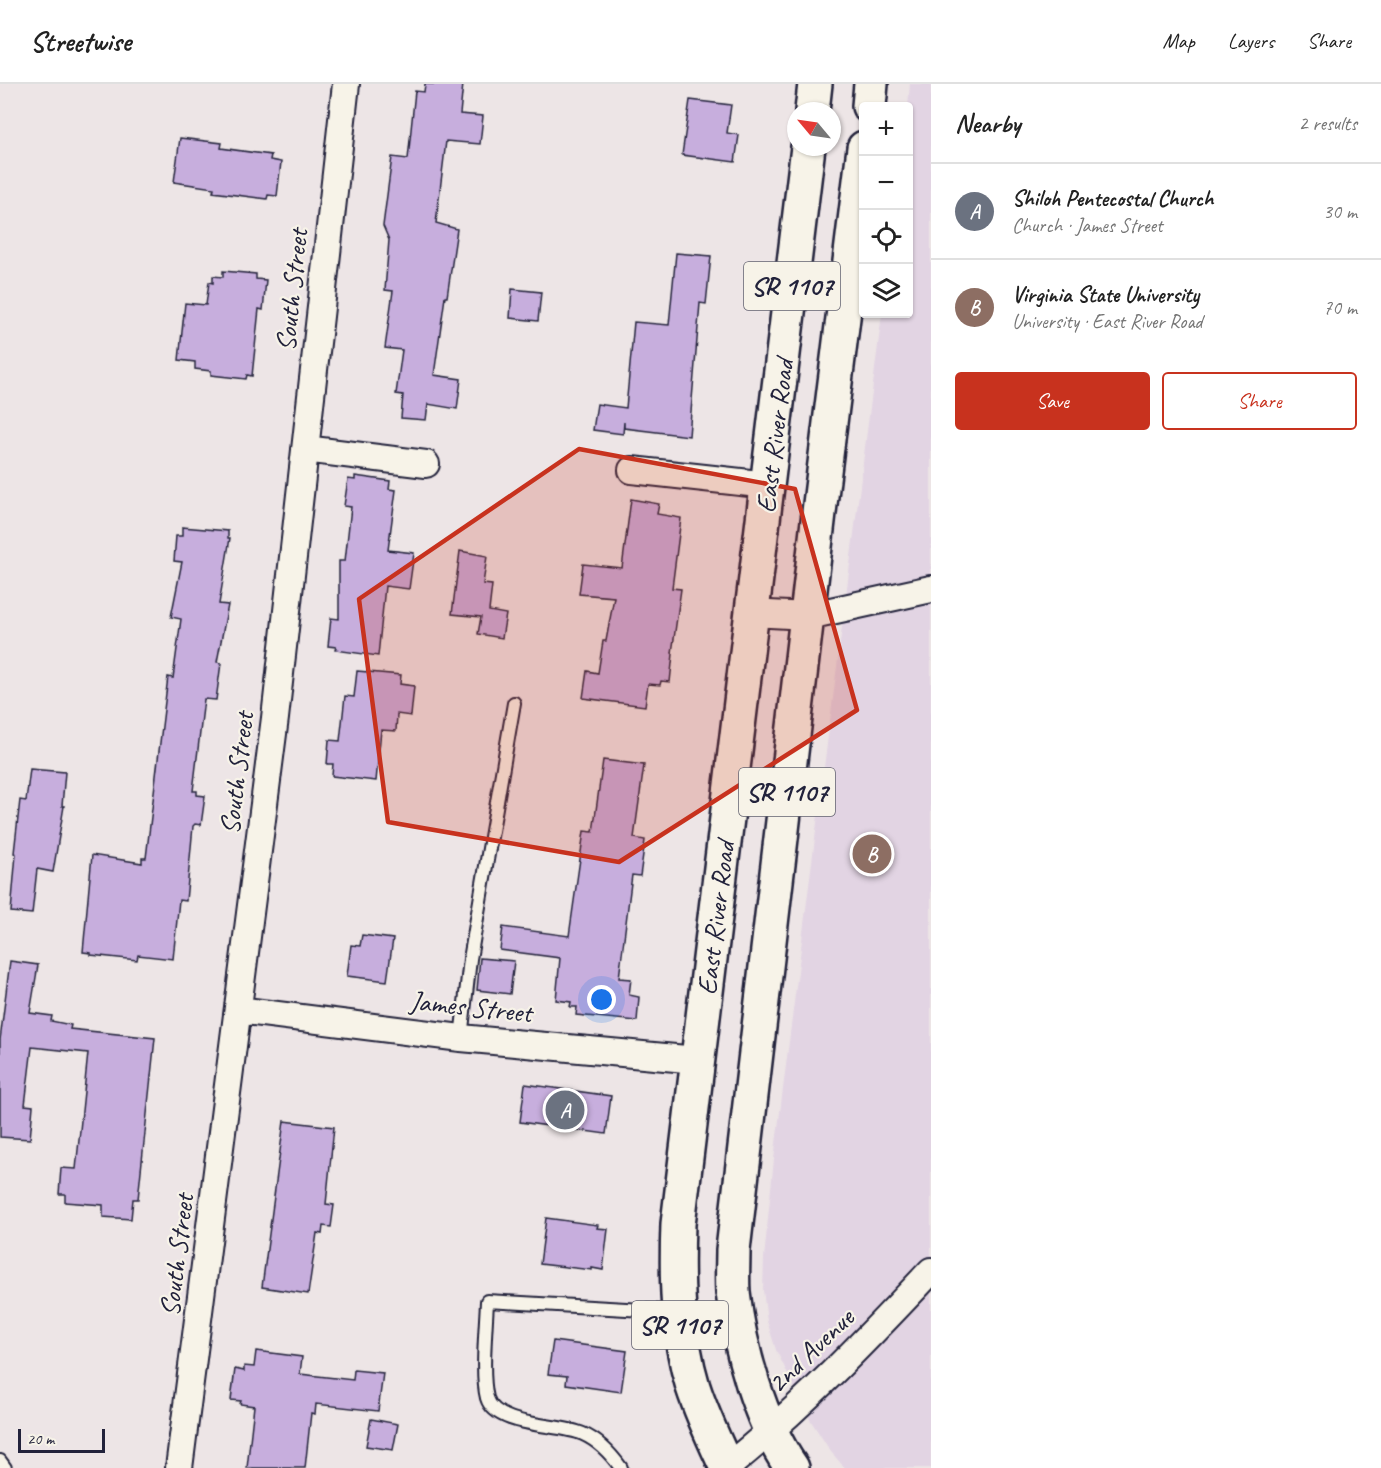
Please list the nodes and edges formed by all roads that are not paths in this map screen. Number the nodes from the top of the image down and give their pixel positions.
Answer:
1 (346, 84) edge
2 (815, 84) edge
3 (871, 84) edge
4 (813, 102) edge
5 (869, 102) edge
6 (807, 156) edge
7 (863, 156) edge
8 (305, 449) junction
9 (426, 464) dead end
10 (633, 470) dead end
11 (768, 485) junction
12 (931, 589) edge
13 (752, 613) junction
14 (808, 616) junction
15 (514, 703) dead end
16 (238, 1010) junction
17 (461, 1038) junction
18 (697, 1060) junction
19 (931, 1271) edge
20 (679, 1312) junction
21 (771, 1432) junction
22 (0, 1461) edge
23 (5, 1468) edge
24 (179, 1468) edge
25 (621, 1468) edge
26 (727, 1468) edge
27 (792, 1468) edge

1 - 8 street, South Street
2 - 4 main road
3 - 5 main road
6 - 11 main road, East River Road / SR 1107
7 - 14 main road, East River Road / SR 1107
8 - 9 street
8 - 16 street, South Street
10 - 11 street
11 - 13 main road, East River Road / SR 1107
12 - 14 street
13 - 14 street
13 - 18 main road, East River Road / SR 1107
14 - 21 main road, East River Road / SR 1107
15 - 17 lane
16 - 17 street, James Street
16 - 24 street, South Street
17 - 18 street, James Street
18 - 20 main road, East River Road / SR 1107
19 - 21 street, 2nd Avenue
20 - 25 lane
20 - 26 main road, East River Road / SR 1107
21 - 26 street, 2nd Avenue
21 - 27 main road, SR 1107
22 - 23 lane

